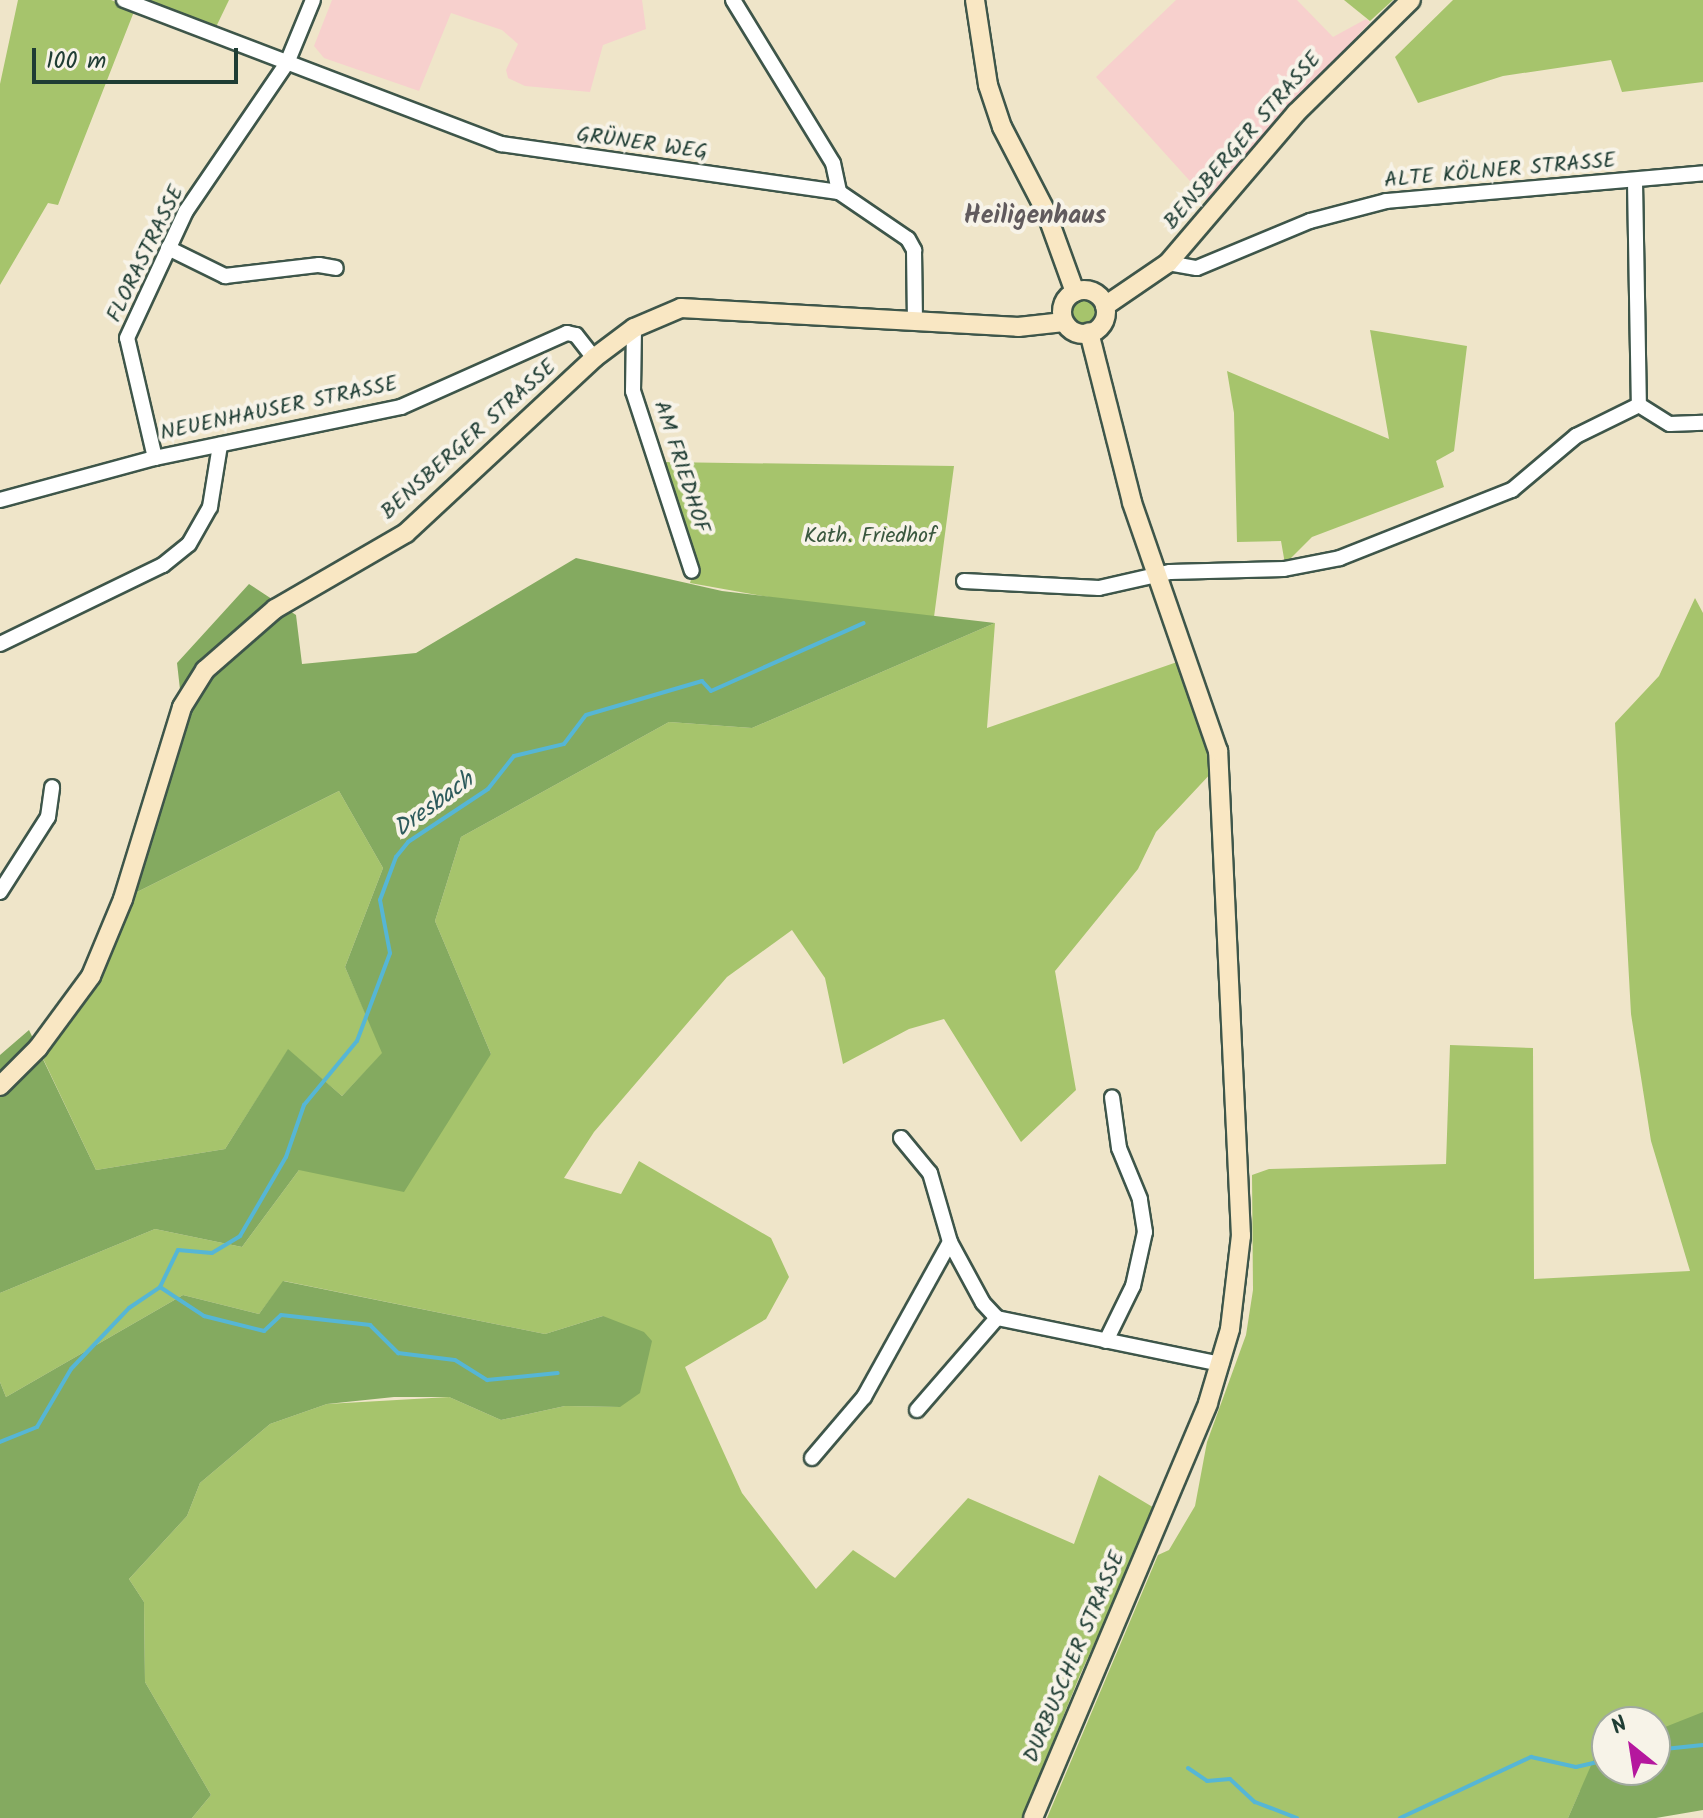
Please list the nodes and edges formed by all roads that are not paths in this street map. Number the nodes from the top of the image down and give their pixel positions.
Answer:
1 (124, 0) edge
2 (313, 0) edge
3 (733, 0) edge
4 (975, 0) edge
5 (1411, 0) edge
6 (287, 63) junction
7 (1703, 173) edge
8 (1635, 182) junction
9 (839, 192) junction
10 (168, 248) junction
11 (1168, 263) junction
12 (336, 268) dead end
13 (1075, 292) junction
14 (1105, 306) junction
15 (915, 321) junction
16 (1064, 322) junction
17 (634, 328) junction
18 (1089, 332) junction
19 (594, 358) junction
20 (1639, 405) junction
21 (1703, 423) edge
22 (220, 445) junction
23 (155, 458) junction
24 (0, 500) edge
25 (692, 571) dead end
26 (1158, 575) junction
27 (964, 581) dead end
28 (0, 644) edge
29 (52, 787) dead end
30 (0, 892) edge
31 (0, 1086) edge
32 (1112, 1097) dead end
33 (901, 1138) dead end
34 (950, 1242) junction
35 (997, 1318) junction
36 (1106, 1341) junction
37 (1221, 1364) junction
38 (917, 1410) dead end
39 (812, 1458) dead end
40 (1033, 1818) edge

1 - 6 street, GRÜNER WEG
2 - 6 street, FLORASTRASSE
3 - 9 street
4 - 13 main road
5 - 11 main road, BENSBERGER STRASSE
6 - 9 street, GRÜNER WEG
6 - 10 street, FLORASTRASSE
7 - 8 street, ALTE KÖLNER STRASSE
8 - 11 street, ALTE KÖLNER STRASSE
8 - 20 street
9 - 15 street, GRÜNER WEG
10 - 12 street
10 - 23 street, FLORASTRASSE
11 - 14 main road, BENSBERGER STRASSE
13 - 14 main road
13 - 16 main road
14 - 18 main road
15 - 16 main road, BENSBERGER STRASSE
15 - 17 main road, BENSBERGER STRASSE
16 - 18 main road
17 - 19 main road, BENSBERGER STRASSE
17 - 25 street, AM FRIEDHOF
18 - 26 main road
19 - 22 street, NEUENHAUSER STRASSE
19 - 31 main road, BENSBERGER STRASSE
20 - 21 street
20 - 26 street
22 - 23 street, NEUENHAUSER STRASSE
22 - 28 street
23 - 24 street, NEUENHAUSER STRASSE
26 - 27 street
26 - 37 main road, DURBUSCHER STRASSE
29 - 30 street
32 - 36 street
33 - 34 street
34 - 35 street
34 - 39 street
35 - 36 street
35 - 38 street
36 - 37 street
37 - 40 main road, DURBUSCHER STRASSE

